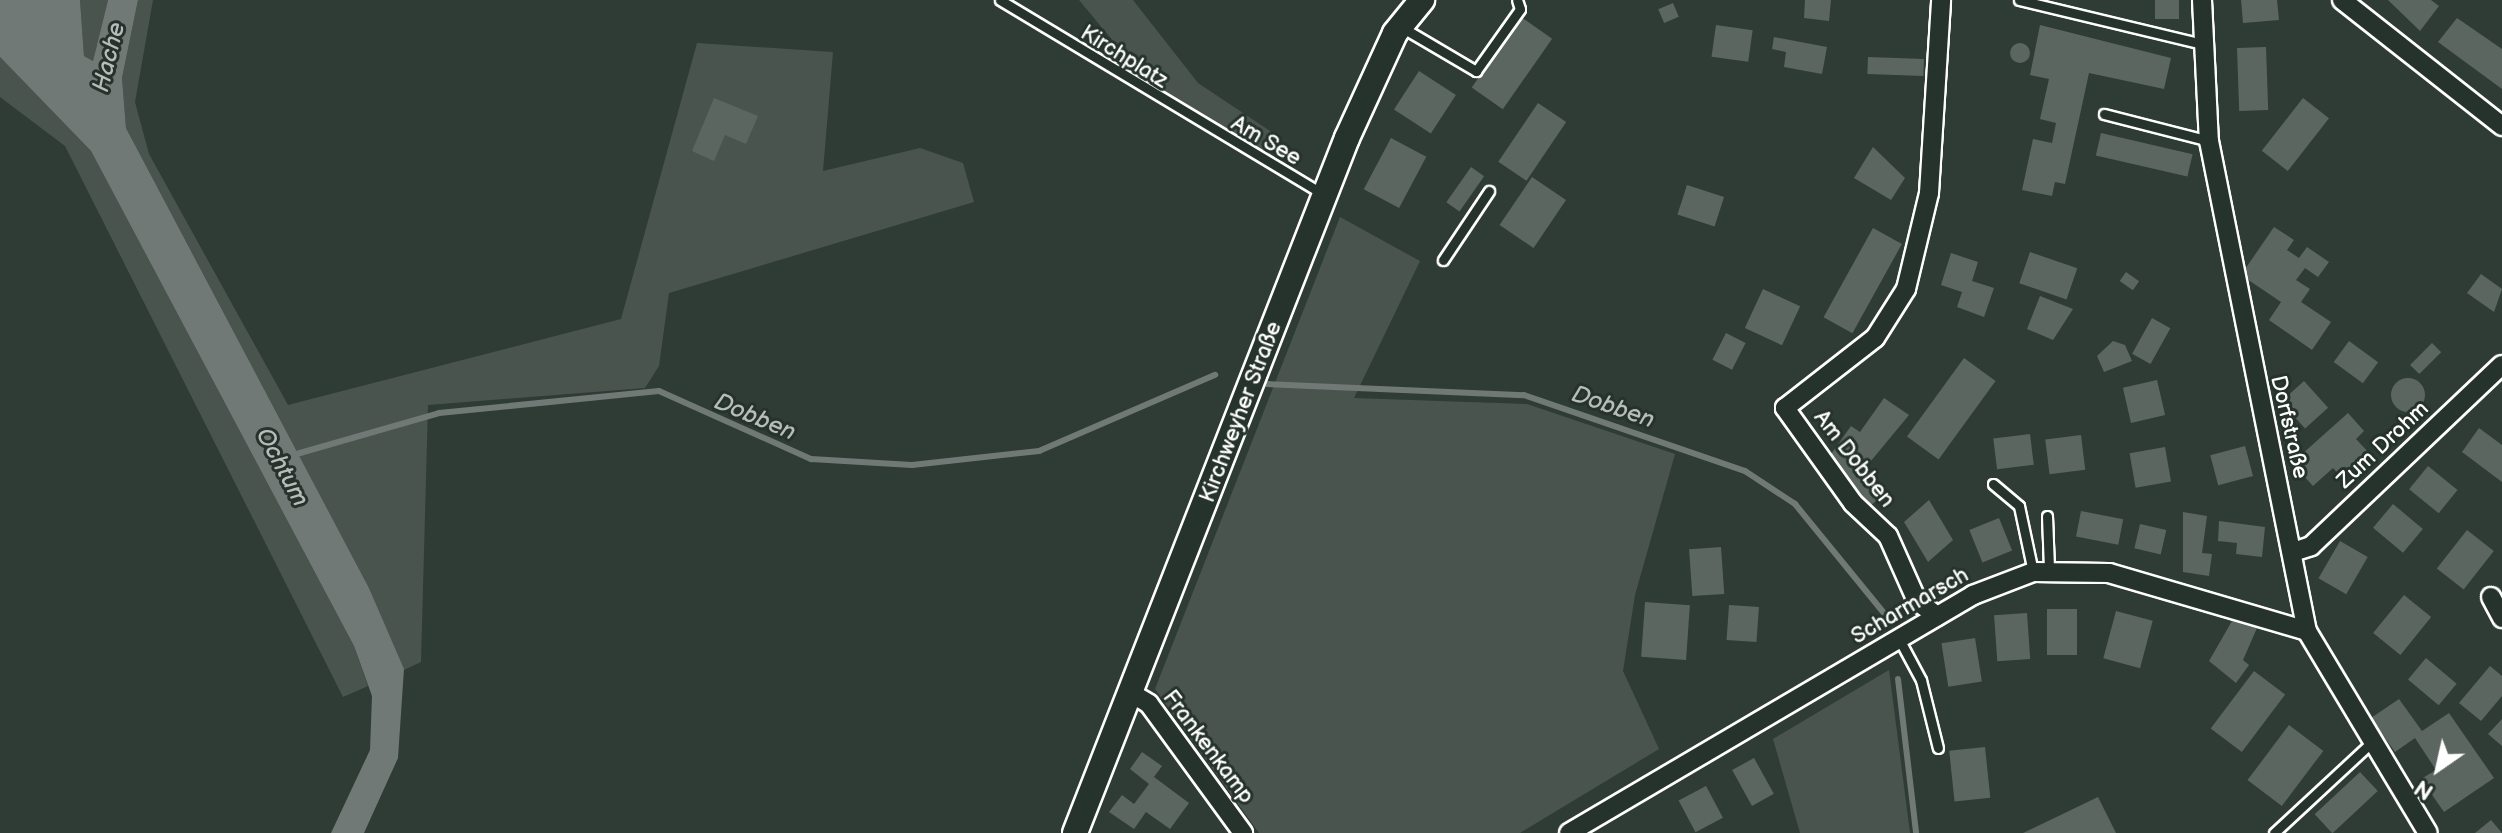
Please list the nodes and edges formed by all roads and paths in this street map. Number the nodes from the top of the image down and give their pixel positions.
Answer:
1 (1000, 0) edge
2 (1422, 0) edge
3 (1517, 0) edge
4 (1941, 0) edge
5 (2019, 0) edge
6 (2202, 0) edge
7 (2342, 0) edge
8 (1400, 26) junction
9 (2202, 44) junction
10 (2104, 114) dead end
11 (1189, 118) joint
12 (2502, 126) edge
13 (2209, 141) junction
14 (1489, 191) dead end
15 (1326, 195) junction
16 (1443, 260) dead end
17 (2499, 373) edge
18 (1993, 484) dead end
19 (2047, 516) dead end
20 (2293, 552) junction
21 (2041, 570) junction
22 (2491, 597) dead end
23 (1937, 616) junction
24 (2502, 618) edge
25 (2307, 631) junction
26 (1899, 639) junction
27 (1131, 693) junction
28 (2372, 742) junction
29 (1938, 748) dead end
30 (1075, 833) edge
31 (1243, 833) edge
32 (1569, 833) edge
33 (2274, 833) edge
34 (2428, 833) edge

1 - 11 lane, Kirchplatz
2 - 8 main road, Kirchweyher Straße
3 - 8 lane
4 - 23 street, Am Dobben
5 - 9 lane
6 - 9 street, Dorfstraße
7 - 12 street
8 - 15 main road, Kirchweyher Straße
9 - 13 street, Dorfstraße
10 - 13 lane
11 - 15 lane, Am See
13 - 20 street, Dorfstraße
14 - 16 lane
15 - 27 main road, Kirchweyher Straße
17 - 20 street, Zum Drohm
18 - 21 lane
19 - 21 lane
20 - 25 street, Dorfstraße
21 - 23 street, Scharmarsch
21 - 25 street, Scharmarsch
22 - 24 street
23 - 26 street, Scharmarsch
25 - 28 street, Dorfstraße
26 - 29 lane
26 - 32 street, Scharmarsch
27 - 30 main road, Kirchweyher Straße
27 - 31 street, Frankenkamp
28 - 33 lane
28 - 34 street, Dorfstraße

